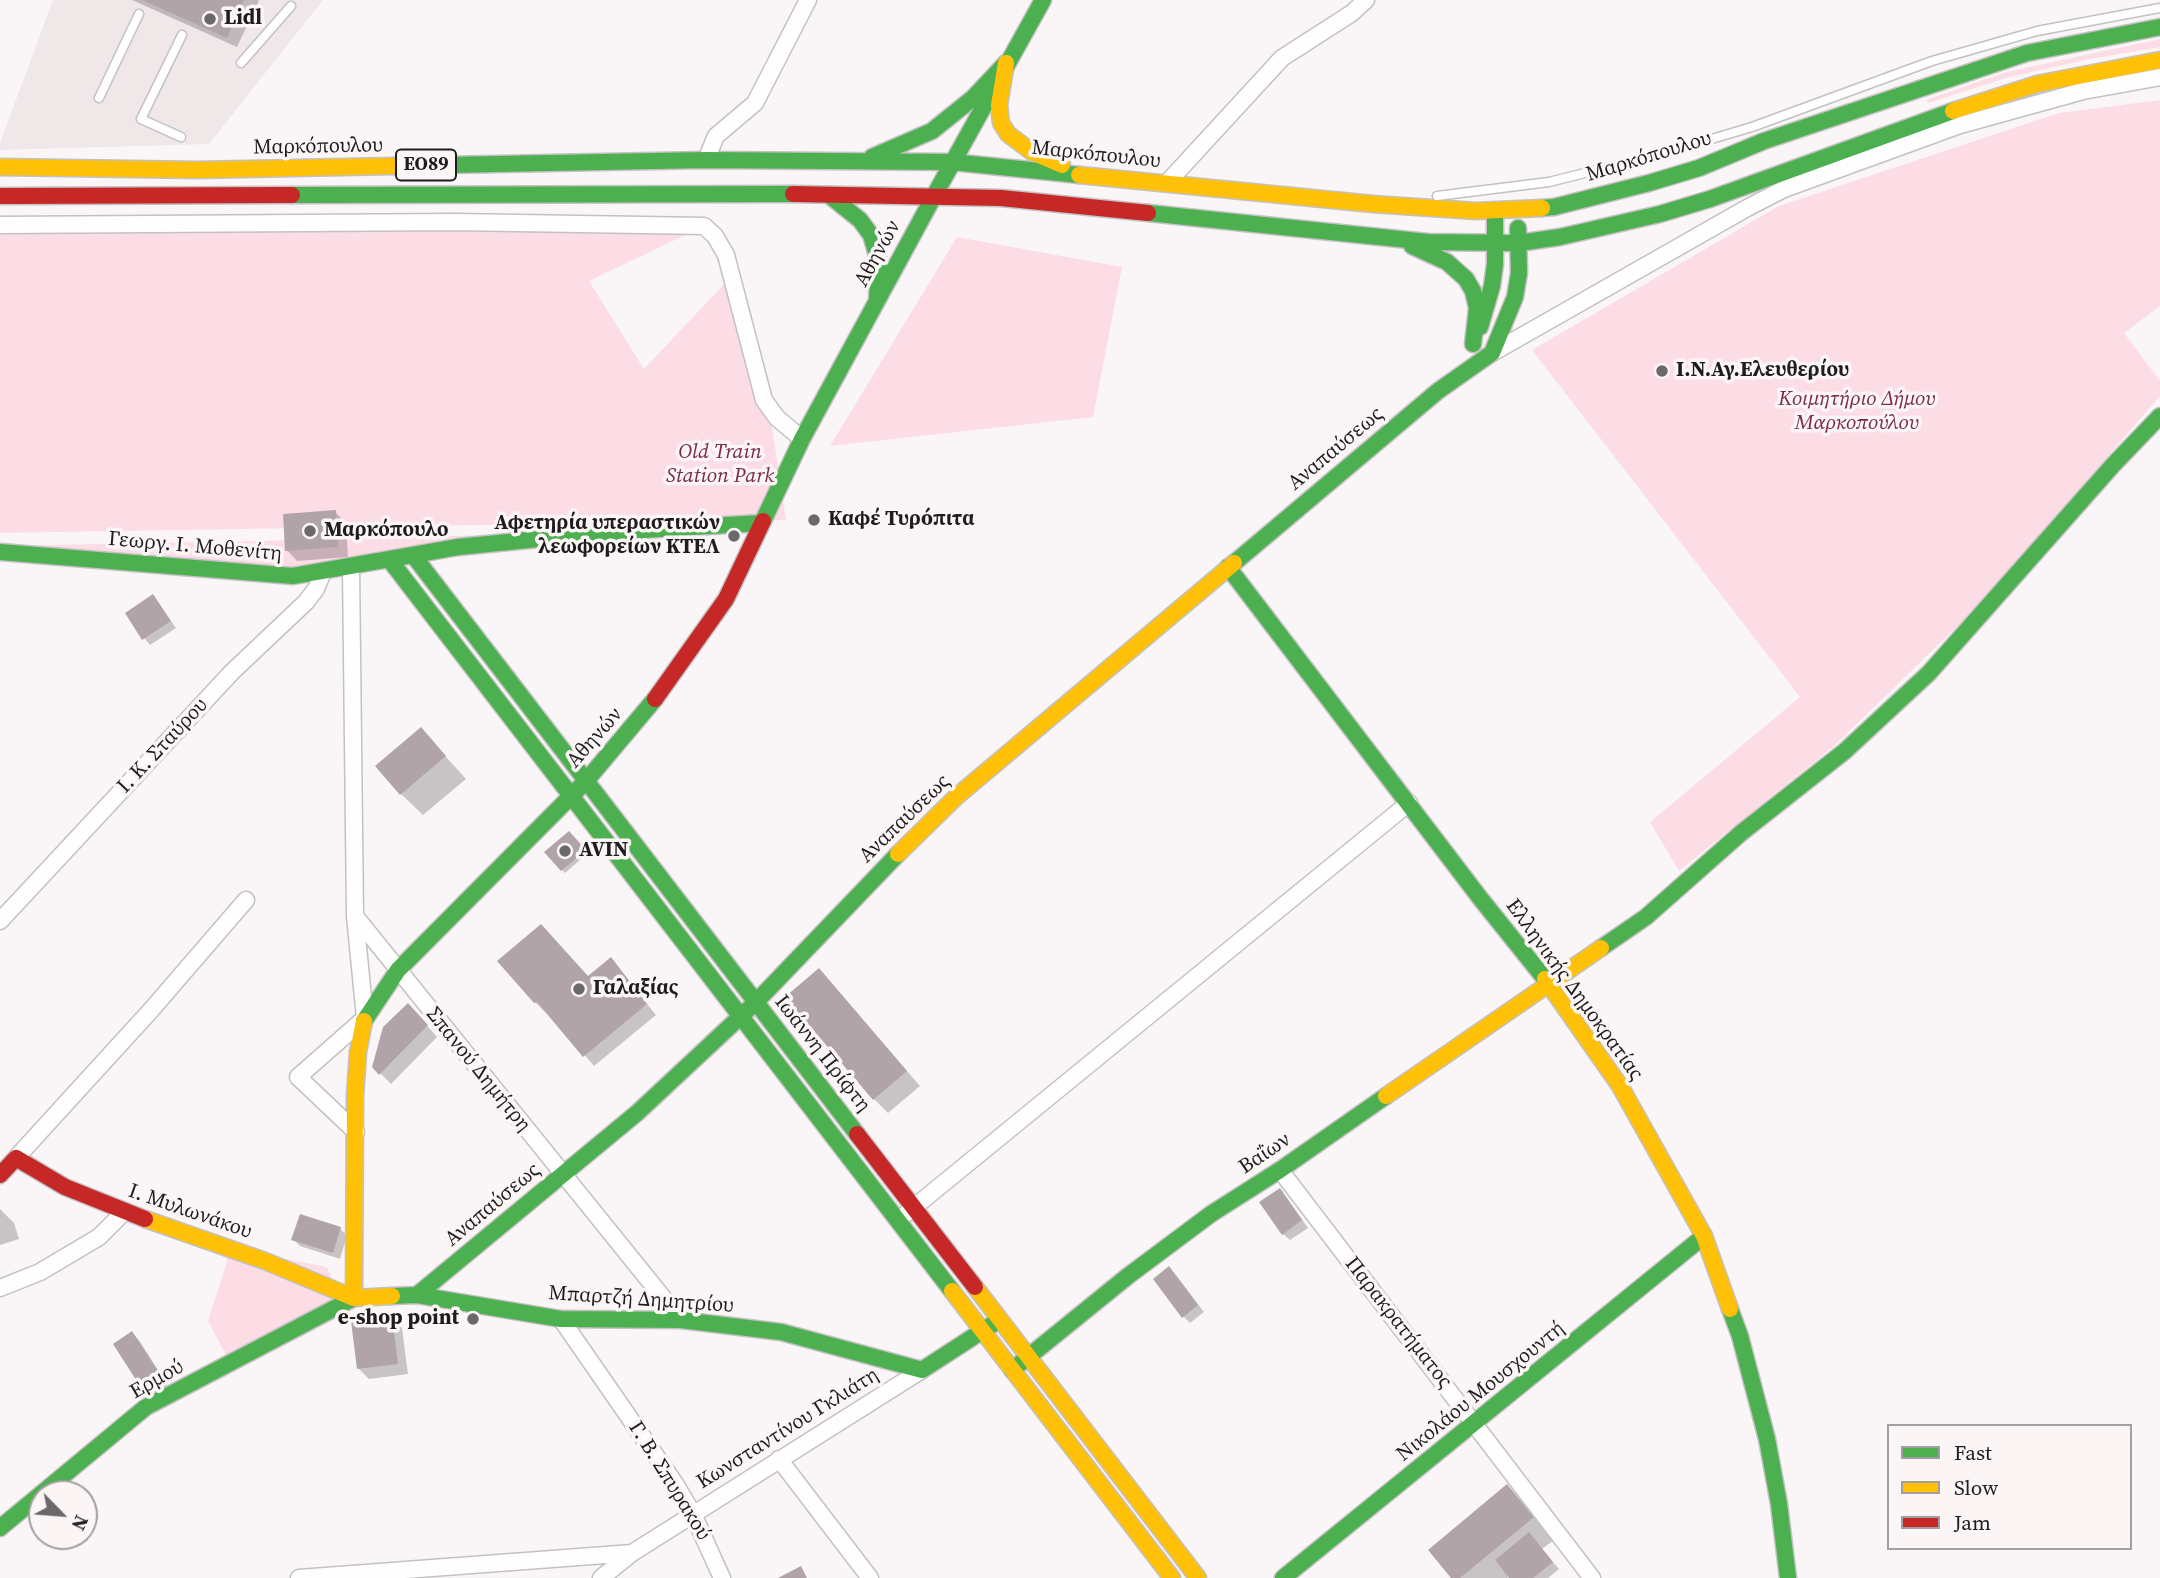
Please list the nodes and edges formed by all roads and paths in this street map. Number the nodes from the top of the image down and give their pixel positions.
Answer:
1 (808, 0) edge
2 (1043, 0) edge
3 (1366, 0) edge
4 (291, 6) dead end
5 (2160, 8) edge
6 (139, 14) dead end
7 (2160, 27) edge
8 (182, 35) dead end
9 (2160, 60) edge
10 (241, 63) dead end
11 (1006, 63) junction
12 (2160, 77) edge
13 (100, 98) dead end
14 (181, 137) dead end
15 (706, 160) junction
16 (851, 162) junction
17 (952, 162) junction
18 (0, 167) edge
19 (1085, 174) junction
20 (1167, 183) junction
21 (830, 195) junction
22 (934, 195) junction
23 (0, 196) edge
24 (1373, 204) junction
25 (1518, 210) junction
26 (1495, 211) junction
27 (0, 225) edge
28 (1371, 237) junction
29 (1495, 243) junction
30 (1518, 243) junction
31 (877, 300) junction
32 (1473, 344) junction
33 (1492, 353) junction
34 (1438, 391) junction
35 (2160, 415) edge
36 (802, 439) junction
37 (761, 523) junction
38 (0, 552) edge
39 (413, 555) junction
40 (388, 559) junction
41 (351, 567) junction
42 (1228, 567) junction
43 (323, 572) junction
44 (586, 781) junction
45 (571, 796) junction
46 (1409, 803) junction
47 (246, 900) dead end
48 (355, 916) junction
49 (0, 921) edge
50 (398, 970) junction
51 (1549, 984) junction
52 (756, 1002) junction
53 (741, 1017) junction
54 (365, 1018) junction
55 (356, 1132) junction
56 (16, 1158) junction
57 (1280, 1170) junction
58 (0, 1175) edge
59 (562, 1175) junction
60 (914, 1208) junction
61 (124, 1212) junction
62 (897, 1220) junction
63 (1704, 1236) junction
64 (0, 1288) edge
65 (417, 1295) junction
66 (354, 1298) junction
67 (1000, 1319) junction
68 (561, 1320) junction
69 (681, 1320) junction
70 (982, 1331) junction
71 (1028, 1357) junction
72 (922, 1370) junction
73 (1012, 1370) junction
74 (1476, 1424) junction
75 (779, 1459) junction
76 (693, 1514) junction
77 (0, 1528) edge
78 (632, 1553) junction
79 (416, 1573) edge
80 (299, 1578) edge
81 (601, 1578) edge
82 (722, 1578) edge
83 (870, 1578) edge
84 (1172, 1578) edge
85 (1198, 1578) edge
86 (1283, 1578) edge
87 (1592, 1578) edge
88 (1788, 1578) edge

1 - 15 street
2 - 11 main road, ΕΟ89
3 - 20 street
4 - 10 lane
5 - 24 lane
6 - 13 lane
7 - 25 main road, Μαρκόπουλου
8 - 14 lane
9 - 30 main road
11 - 16 main road, ΕΟ89
11 - 17 main road, ΕΟ89
11 - 19 main road
12 - 33 street
15 - 16 main road, Μαρκόπουλου / ΕΟ89
15 - 18 main road, Μαρκόπουλου / ΕΟ89
16 - 17 main road, Μαρκόπουλου / ΕΟ89
17 - 19 main road, Μαρκόπουλου
17 - 22 main road, ΕΟ89
19 - 20 main road, Μαρκόπουλου
20 - 24 main road, Μαρκόπουλου
21 - 22 main road, ΕΟ89
21 - 23 main road, ΕΟ89
21 - 31 main road
22 - 28 main road
22 - 31 main road, Αθηνών
24 - 26 main road, Μαρκόπουλου
25 - 26 main road, Μαρκόπουλου
25 - 30 main road
26 - 29 main road, Αναπαύσεως
27 - 36 street
28 - 29 main road
28 - 32 main road
29 - 30 main road
29 - 32 main road, Αναπαύσεως
30 - 33 main road
31 - 36 main road, Αθηνών
32 - 34 main road, Αναπαύσεως
33 - 34 main road, Αναπαύσεως
34 - 42 main road, Αναπαύσεως
35 - 51 main road, Βαΐων
36 - 37 main road, Αθηνών
37 - 39 main road, Γεωργ. Ι. Μοθενίτη
37 - 44 main road, Αθηνών
38 - 43 main road, Γεωργ. Ι. Μοθενίτη
39 - 40 main road, Γεωργ. Ι. Μοθενίτη
39 - 44 main road, Ιωάννη Πρίφτη
40 - 41 main road, Γεωργ. Ι. Μοθενίτη
40 - 45 main road, Ιωάννη Πρίφτη
41 - 43 main road, Γεωργ. Ι. Μοθενίτη
41 - 48 street
42 - 46 main road, Ελληνικής Δημοκρατίας
42 - 52 main road, Αναπαύσεως
43 - 49 street, Ι. Κ. Σταύρου
44 - 45 main road, Αθηνών
44 - 52 main road, Ιωάννη Πρίφτη
45 - 50 main road, Αθηνών
45 - 53 main road, Ιωάννη Πρίφτη
46 - 51 main road, Ελληνικής Δημοκρατίας
46 - 60 street
47 - 56 street
48 - 50 street, Σπανού Δημήτρη
48 - 54 street
50 - 54 main road, Αθηνών
50 - 59 street, Σπανού Δημήτρη
51 - 57 main road, Βαΐων
51 - 63 main road, Ελληνικής Δημοκρατίας
52 - 53 main road, Αναπαύσεως
52 - 60 main road, Ιωάννη Πρίφτη
53 - 59 main road, Αναπαύσεως
53 - 62 main road, Ιωάννη Πρίφτη
54 - 55 main road, Αθηνών
54 - 55 street
55 - 66 main road, Αθηνών
56 - 58 main road
56 - 61 main road, Ι. Μυλωνάκου
57 - 71 main road, Βαΐων
57 - 74 street, Παρακρατήματος
59 - 65 main road, Αναπαύσεως
59 - 69 street, Σπανού Δημήτρη
60 - 62 street
60 - 67 main road, Ιωάννη Πρίφτη
61 - 64 street
61 - 66 main road, Ι. Μυλωνάκου
62 - 70 main road, Ιωάννη Πρίφτη
63 - 74 main road, Νικολάου Μουσχουντή
63 - 88 main road, Ελληνικής Δημοκρατίας
65 - 66 main road, Μπαρτζή Δημητρίου
65 - 68 main road, Μπαρτζή Δημητρίου
66 - 77 main road, Ερμού
67 - 70 main road, Κωνσταντίνου Γκλιάτη
67 - 71 main road, Ιωάννη Πρίφτη
68 - 69 main road, Μπαρτζή Δημητρίου
68 - 76 street, Γ. Β. Σπυρακού
69 - 72 main road, Μπαρτζή Δημητρίου
70 - 72 main road, Κωνσταντίνου Γκλιάτη
70 - 73 main road, Ιωάννη Πρίφτη
71 - 73 main road, Βαΐων
71 - 85 main road, Ιωάννη Πρίφτη
72 - 75 street, Κωνσταντίνου Γκλιάτη
73 - 84 main road, Ιωάννη Πρίφτη
74 - 86 main road, Νικολάου Μουσχουντή
74 - 87 street, Παρακρατήματος
75 - 76 street, Κωνσταντίνου Γκλιάτη
75 - 83 street
76 - 78 street, Κωνσταντίνου Γκλιάτη
76 - 82 street, Γ. Β. Σπυρακού
78 - 79 street
78 - 81 street, Κωνσταντίνου Γκλιάτη
79 - 80 street

